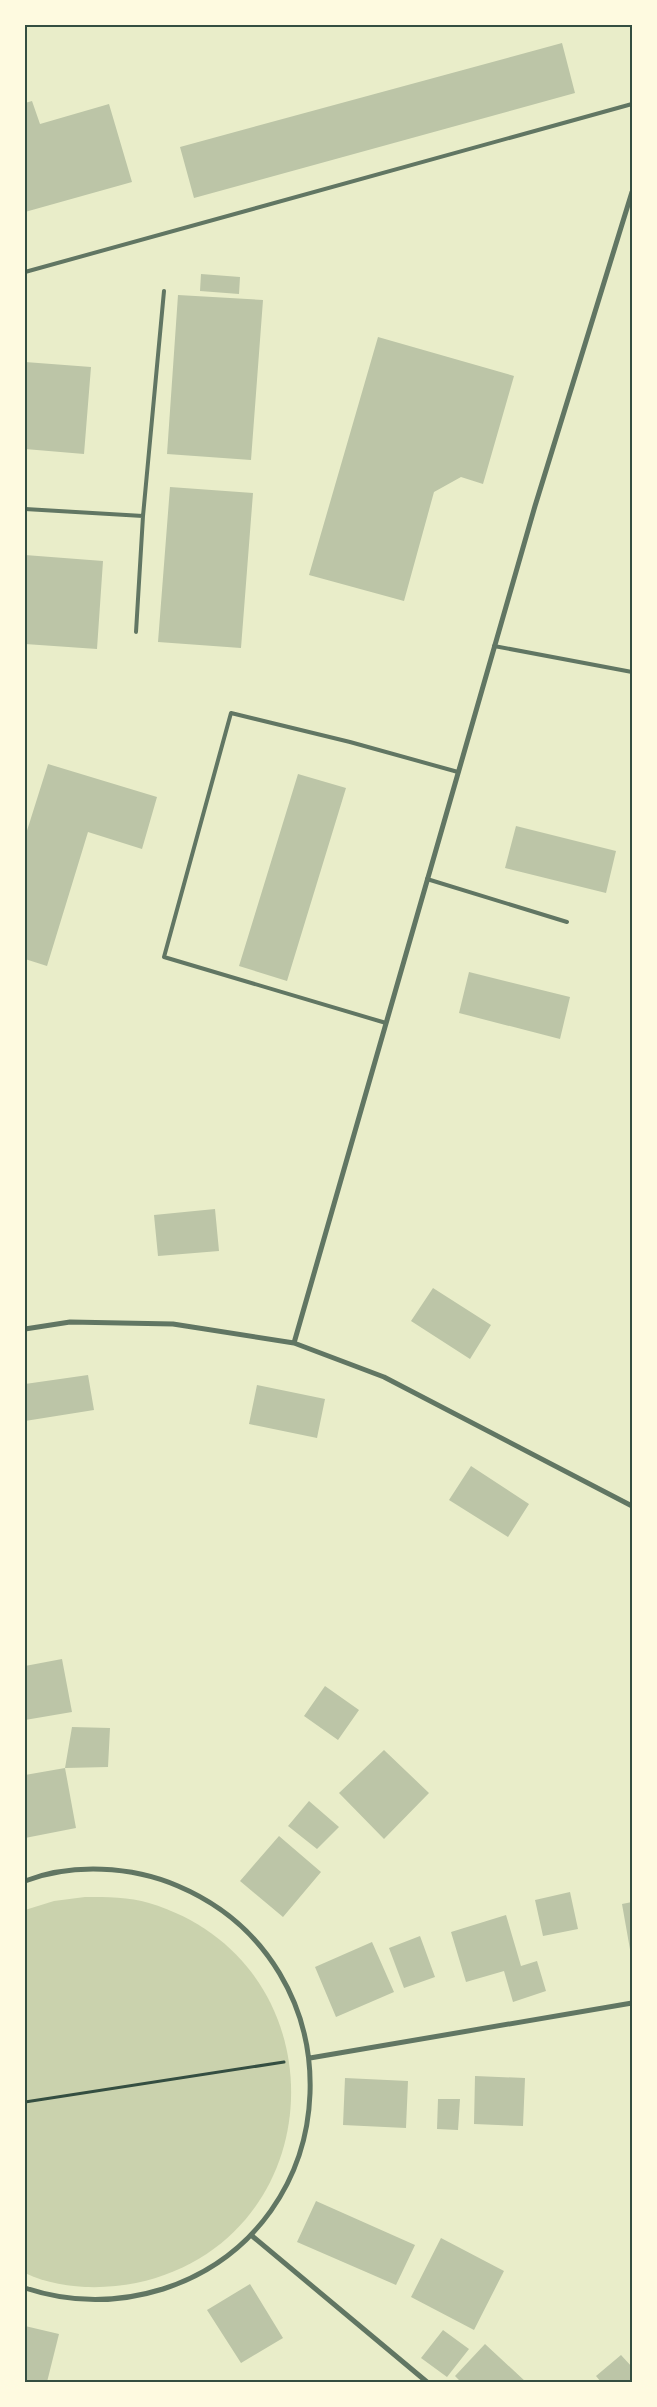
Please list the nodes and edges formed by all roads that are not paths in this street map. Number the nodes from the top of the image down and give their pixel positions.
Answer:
1 (632, 104) edge
2 (632, 192) edge
3 (25, 272) edge
4 (164, 291) dead end
5 (25, 509) edge
6 (143, 516) junction
7 (136, 632) dead end
8 (494, 646) junction
9 (632, 672) edge
10 (458, 772) junction
11 (427, 879) junction
12 (567, 922) dead end
13 (386, 1023) junction
14 (25, 1329) edge
15 (294, 1343) junction
16 (632, 1506) edge
17 (25, 1881) edge
18 (632, 2003) edge
19 (310, 2058) junction
20 (251, 2235) junction
21 (25, 2288) edge
22 (427, 2382) edge

1 - 3 lane
2 - 8 street
4 - 6 lane
5 - 6 lane
6 - 7 lane
8 - 9 lane
8 - 10 street
10 - 11 street
10 - 13 lane
11 - 12 lane
11 - 13 street
13 - 15 street
14 - 15 street
15 - 16 street
17 - 19 street
18 - 19 street
19 - 20 street
20 - 21 street
20 - 22 street

